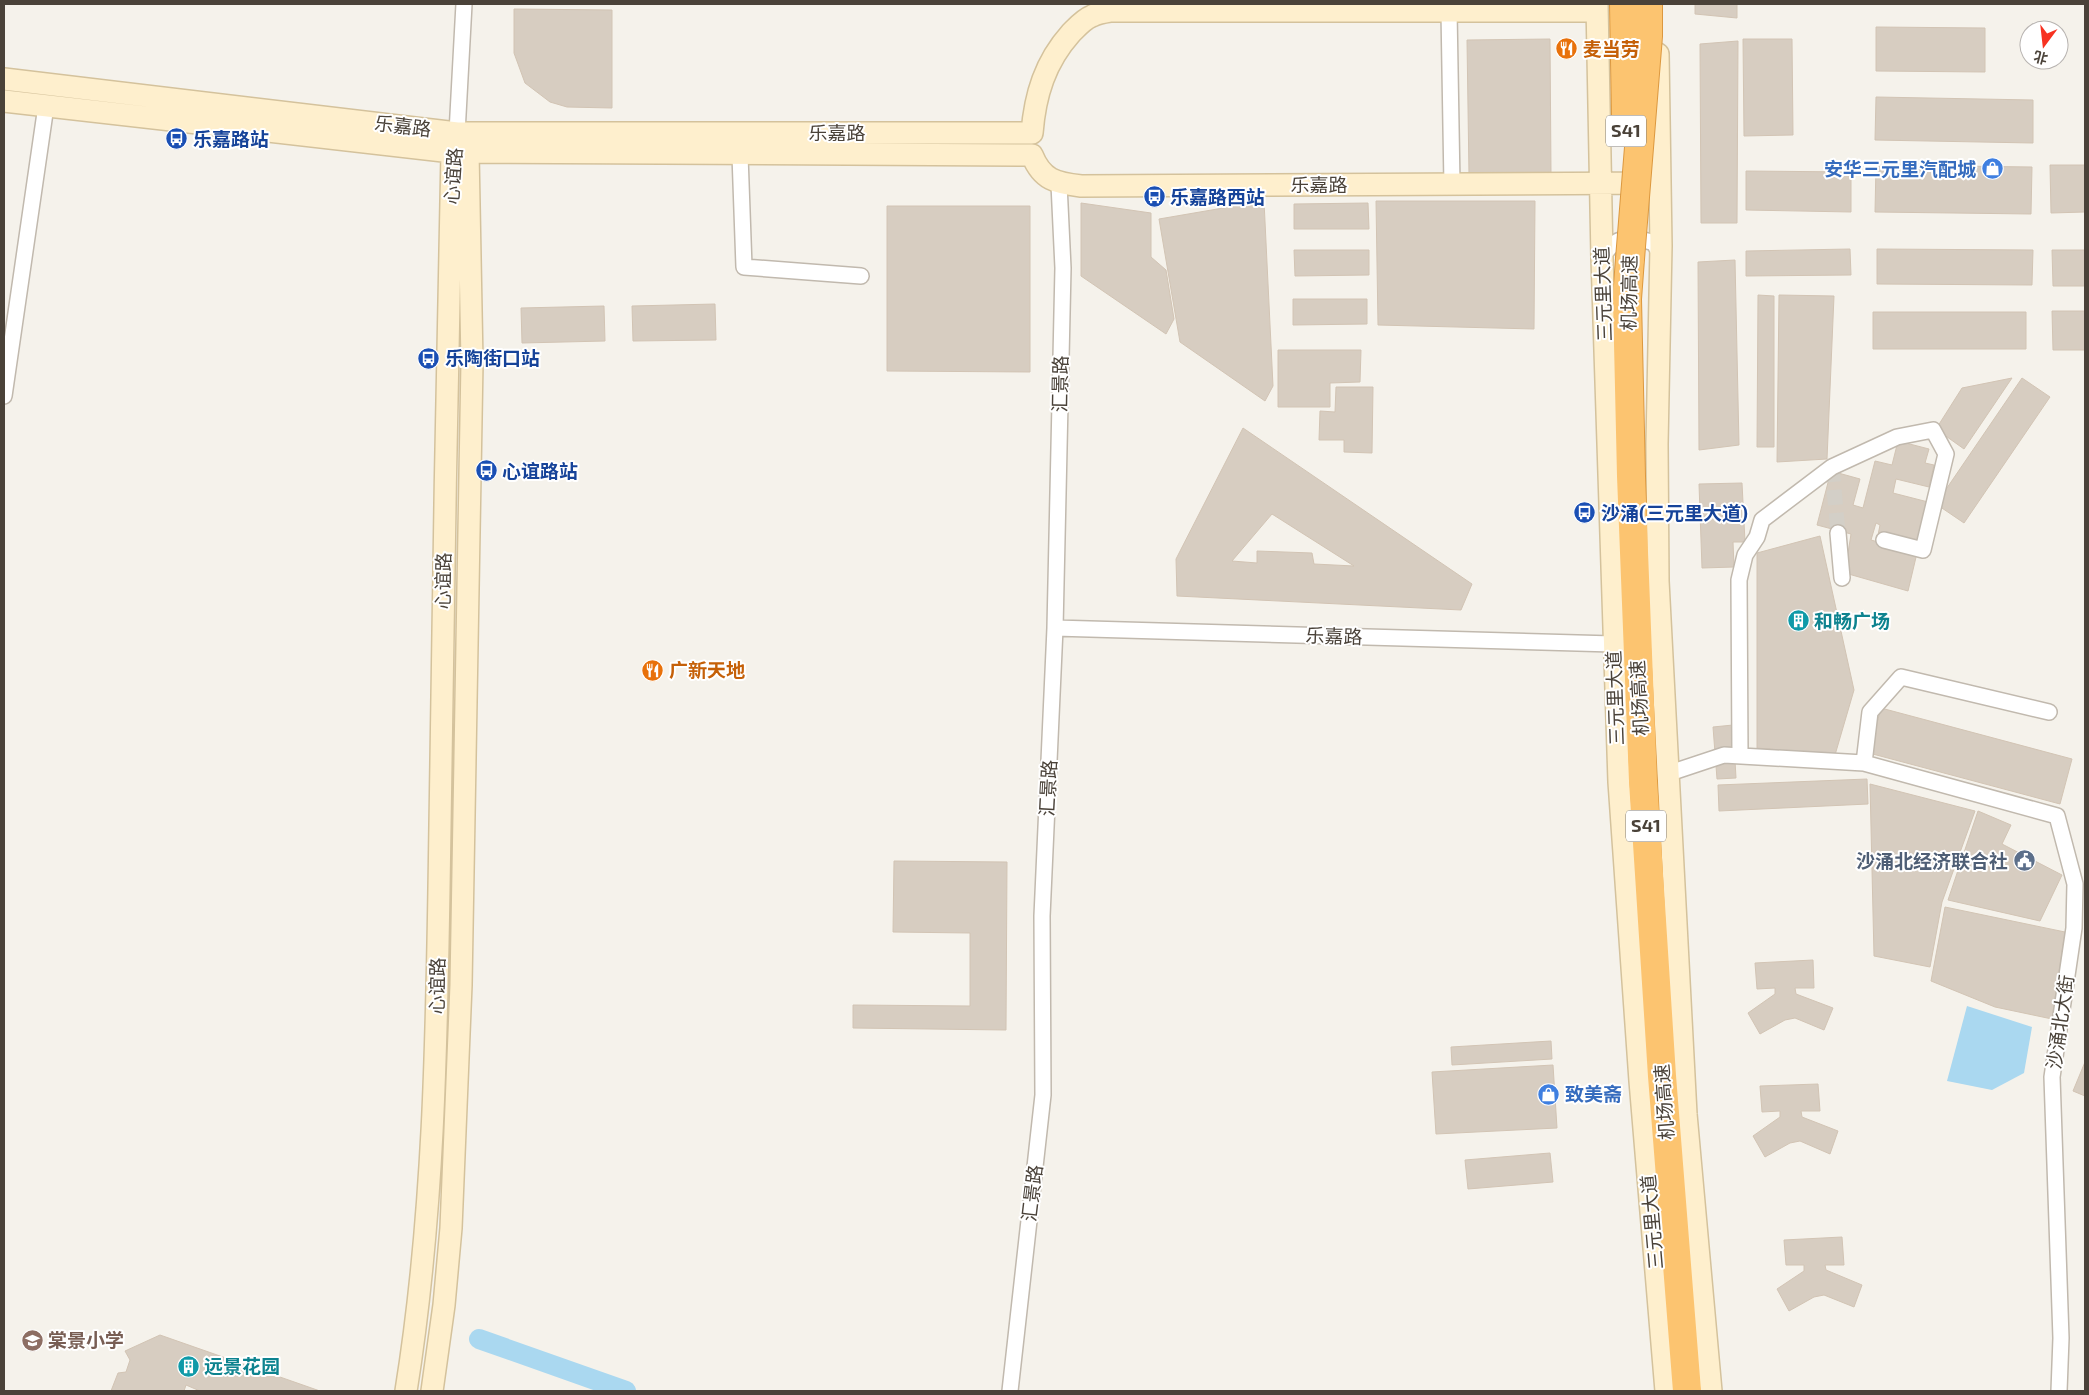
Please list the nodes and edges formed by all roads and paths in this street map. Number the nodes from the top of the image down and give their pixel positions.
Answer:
1 (464, 4) edge
2 (1624, 4) edge
3 (1648, 4) edge
4 (1656, 4) edge
5 (1597, 7) edge
6 (1090, 10) edge
7 (1449, 11) junction
8 (4, 79) edge
9 (4, 101) edge
10 (46, 106) junction
11 (1032, 133) junction
12 (459, 145) junction
13 (740, 155) junction
14 (1032, 156) junction
15 (1660, 183) junction
16 (1059, 184) junction
17 (1600, 184) junction
18 (1452, 185) junction
19 (1660, 254) junction
20 (1602, 258) junction
21 (1630, 259) junction
22 (861, 276) dead end
23 (4, 396) edge
24 (1838, 533) tunnel mouth
25 (1884, 540) dead end
26 (1842, 578) dead end
27 (1055, 628) junction
28 (1613, 644) junction
29 (2049, 712) dead end
30 (1740, 755) junction
31 (1864, 763) junction
32 (1667, 774) junction
33 (406, 1391) edge
34 (432, 1391) edge
35 (1010, 1391) edge
36 (1666, 1391) edge
37 (1687, 1391) edge
38 (1711, 1391) edge
39 (2059, 1391) edge

1 - 12 street
2 - 21 highway, 机场高速 / S41, bridge
3 - 21 highway, bridge
4 - 15 street
5 - 7 street
5 - 17 street, 三元里大道
6 - 7 street
6 - 11 street
7 - 18 street
8 - 12 street, 乐嘉路
9 - 10 street, 乐嘉路
10 - 12 street, 乐嘉路
10 - 23 street
11 - 12 street, 乐嘉路
11 - 14 street
12 - 13 street, 乐嘉路
12 - 33 street, 心谊路
12 - 34 street, 心谊路
13 - 14 street, 乐嘉路
13 - 22 street
14 - 16 street, 乐嘉路
15 - 17 street, 乐嘉路
15 - 19 street
16 - 18 street, 乐嘉路
16 - 27 street, 汇景路
17 - 18 street, 乐嘉路
17 - 20 street, 三元里大道
19 - 20 street
19 - 32 street
20 - 28 street, 三元里大道
21 - 37 highway, 机场高速 / S41
24 - 26 street
25 - 30 street
27 - 28 street, 乐嘉路
27 - 35 street, 汇景路
28 - 36 street, 三元里大道
29 - 31 street
30 - 31 street, 沙涌北大街
30 - 32 street, 沙涌北大街
31 - 39 street, 沙涌北大街
32 - 38 street

